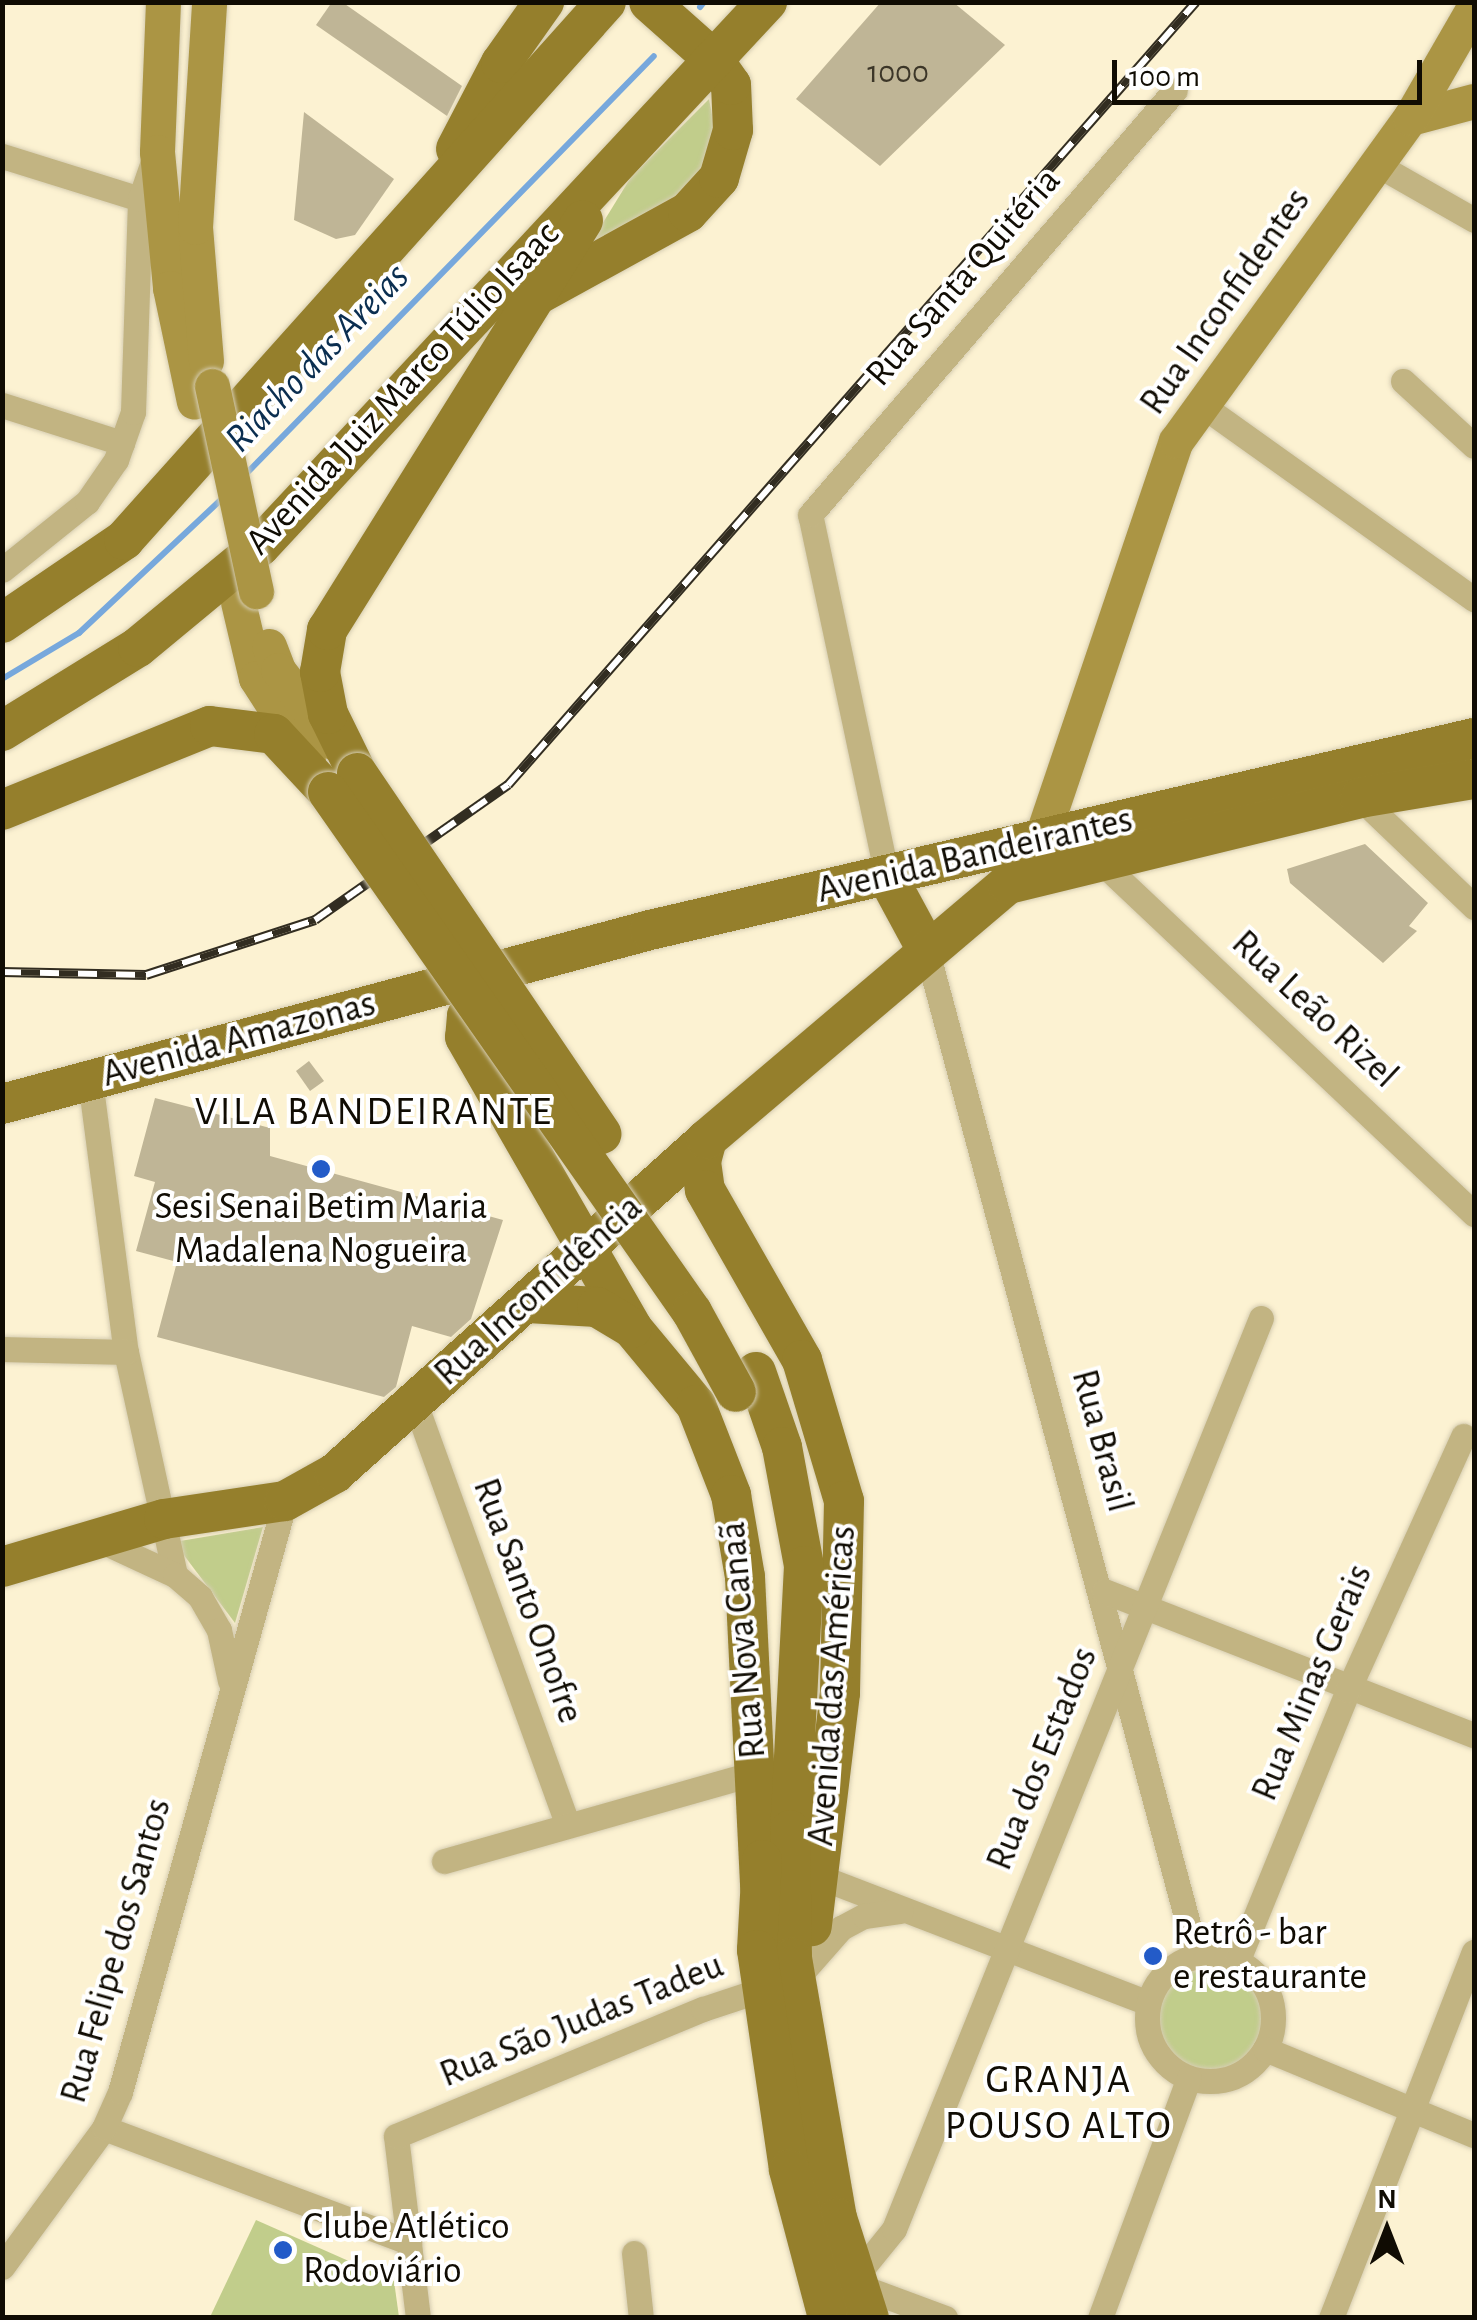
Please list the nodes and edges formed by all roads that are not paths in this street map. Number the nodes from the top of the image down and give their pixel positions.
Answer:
1 (163, 2) edge
2 (209, 2) edge
3 (544, 2) edge
4 (606, 2) edge
5 (649, 2) edge
6 (766, 2) edge
7 (1474, 7) edge
8 (704, 50) junction
9 (1175, 90) dead end
10 (1474, 102) edge
11 (1410, 118) junction
12 (627, 149) junction
13 (157, 152) junction
14 (2, 156) edge
15 (1376, 164) junction
16 (140, 199) junction
17 (418, 216) junction
18 (1474, 220) edge
19 (539, 294) junction
20 (1404, 381) dead end
21 (203, 394) junction
22 (2, 405) edge
23 (1203, 406) junction
24 (122, 443) junction
25 (1474, 446) edge
26 (2, 570) edge
27 (1474, 599) edge
28 (3, 622) edge
29 (2, 731) edge
30 (1474, 738) edge
31 (338, 776) junction
32 (1474, 779) edge
33 (1360, 798) junction
34 (2, 810) edge
35 (1040, 842) junction
36 (1101, 862) junction
37 (887, 876) junction
38 (1008, 884) joint
39 (1474, 907) edge
40 (926, 948) junction
41 (534, 960) junction
42 (475, 976) joint
43 (90, 1080) junction
44 (2, 1104) edge
45 (707, 1139) junction
46 (1474, 1214) edge
47 (590, 1247) junction
48 (528, 1303) junction
49 (1261, 1318) dead end
50 (632, 1328) junction
51 (2, 1349) edge
52 (126, 1352) junction
53 (746, 1382) junction
54 (415, 1403) junction
55 (1463, 1436) dead end
56 (285, 1501) junction
57 (164, 1519) junction
58 (94, 1538) junction
59 (2, 1567) edge
60 (174, 1575) junction
61 (1104, 1591) junction
62 (1142, 1608) junction
63 (1123, 1665) junction
64 (232, 1686) junction
65 (1348, 1690) junction
66 (1474, 1735) edge
67 (754, 1772) junction
68 (568, 1825) junction
69 (444, 1861) dead end
70 (820, 1877) junction
71 (760, 1886) junction
72 (900, 1912) junction
73 (1007, 1951) junction
74 (1474, 1952) edge
75 (1197, 1957) junction
76 (1237, 1962) junction
77 (784, 1975) junction
78 (1148, 2003) junction
79 (1265, 2049) junction
80 (1190, 2078) junction
81 (1412, 2109) junction
82 (104, 2128) junction
83 (1474, 2135) edge
84 (828, 2160) junction
85 (789, 2170) junction
86 (838, 2218) junction
87 (894, 2229) junction
88 (409, 2242) junction
89 (634, 2253) dead end
90 (2, 2267) edge
91 (861, 2293) edge
92 (418, 2318) edge
93 (642, 2318) edge
94 (828, 2318) edge
95 (945, 2318) edge
96 (1100, 2318) edge
97 (1330, 2318) edge

1 - 13 main road
2 - 21 main road
3 - 17 main road
4 - 17 main road
5 - 8 main road
6 - 8 main road, Avenida Juiz Marco Túlio Isaac
7 - 11 main road, Rua Inconfidentes
8 - 12 main road, Avenida Juiz Marco Túlio Isaac
8 - 19 main road
9 - 37 street, Rua Santa Quitéria
10 - 11 main road
11 - 15 main road, Rua Inconfidentes
12 - 19 main road
12 - 29 main road, Avenida Juiz Marco Túlio Isaac
13 - 16 street
13 - 21 main road
14 - 16 street
15 - 18 street
15 - 23 main road, Rua Inconfidentes
16 - 24 street
17 - 28 main road
19 - 31 main road
20 - 25 street
21 - 31 main road
22 - 24 street
23 - 27 street
23 - 35 main road, Rua Inconfidentes
24 - 26 street
30 - 35 main road, Avenida Bandeirantes
31 - 34 main road
31 - 53 main road, bridge
32 - 33 main road, Avenida Bandeirantes
33 - 36 main road, Avenida Bandeirantes
33 - 39 street
35 - 37 main road, Avenida Bandeirantes
36 - 38 main road, Avenida Bandeirantes
36 - 46 street, Rua Leão Rizel
37 - 40 main road
37 - 41 main road, Avenida Bandeirantes
38 - 40 main road, Rua Inconfidência
40 - 45 main road, Rua Inconfidência
40 - 61 street, Rua Brasil
41 - 42 main road, Avenida Bandeirantes
41 - 47 main road, Rua Nova Canaã
42 - 43 main road, Avenida Amazonas
43 - 44 main road, Avenida Amazonas
43 - 52 street
45 - 47 main road, Rua Inconfidência
45 - 70 main road, Avenida das Américas
47 - 48 main road, Rua Inconfidência
47 - 50 main road, Rua Nova Canaã
48 - 50 main road
48 - 54 main road, Rua Inconfidência
49 - 62 street, Rua dos Estados
50 - 67 main road, Rua Nova Canaã
51 - 52 street
52 - 57 street
53 - 71 main road, Avenida das Américas
53 - 77 main road, Avenida das Américas
54 - 56 main road, Rua Inconfidência
54 - 68 street, Rua Santo Onofre
55 - 65 street, Rua Minas Gerais
56 - 57 main road, Rua Inconfidência
56 - 64 street, Rua Felipe dos Santos
57 - 58 main road, Rua Inconfidência
57 - 60 street
58 - 59 main road, Rua Inconfidência
58 - 60 street, Rua Felipe dos Santos
60 - 64 street, Rua Felipe dos Santos
61 - 62 street
61 - 63 street, Rua Brasil
62 - 63 street, Rua dos Estados
62 - 65 street
63 - 73 street, Rua dos Estados
63 - 75 street, Rua Brasil
64 - 82 street, Rua Felipe dos Santos
65 - 66 street
65 - 76 street, Rua Minas Gerais
67 - 68 street
67 - 71 main road, Rua Nova Canaã
68 - 69 street
70 - 72 street
70 - 77 main road, Avenida das Américas
71 - 77 main road, Avenida das Américas
72 - 73 street
72 - 77 street
73 - 78 street
73 - 87 street, Rua dos Estados
74 - 81 street
75 - 76 street
75 - 78 street
76 - 79 street
77 - 84 main road, Avenida das Américas
77 - 85 main road, Avenida das Américas
77 - 88 street, Rua São Judas Tadeu
78 - 80 street
79 - 80 street
79 - 81 street
80 - 96 street
81 - 83 street
81 - 97 street
82 - 88 street
82 - 90 street, Rua Felipe dos Santos
84 - 85 main road
84 - 86 main road, Avenida das Américas
85 - 94 main road, Avenida das Américas
86 - 87 street
86 - 91 main road, Avenida das Américas
87 - 91 street, Rua dos Estados
88 - 92 street
89 - 93 street
91 - 95 street

